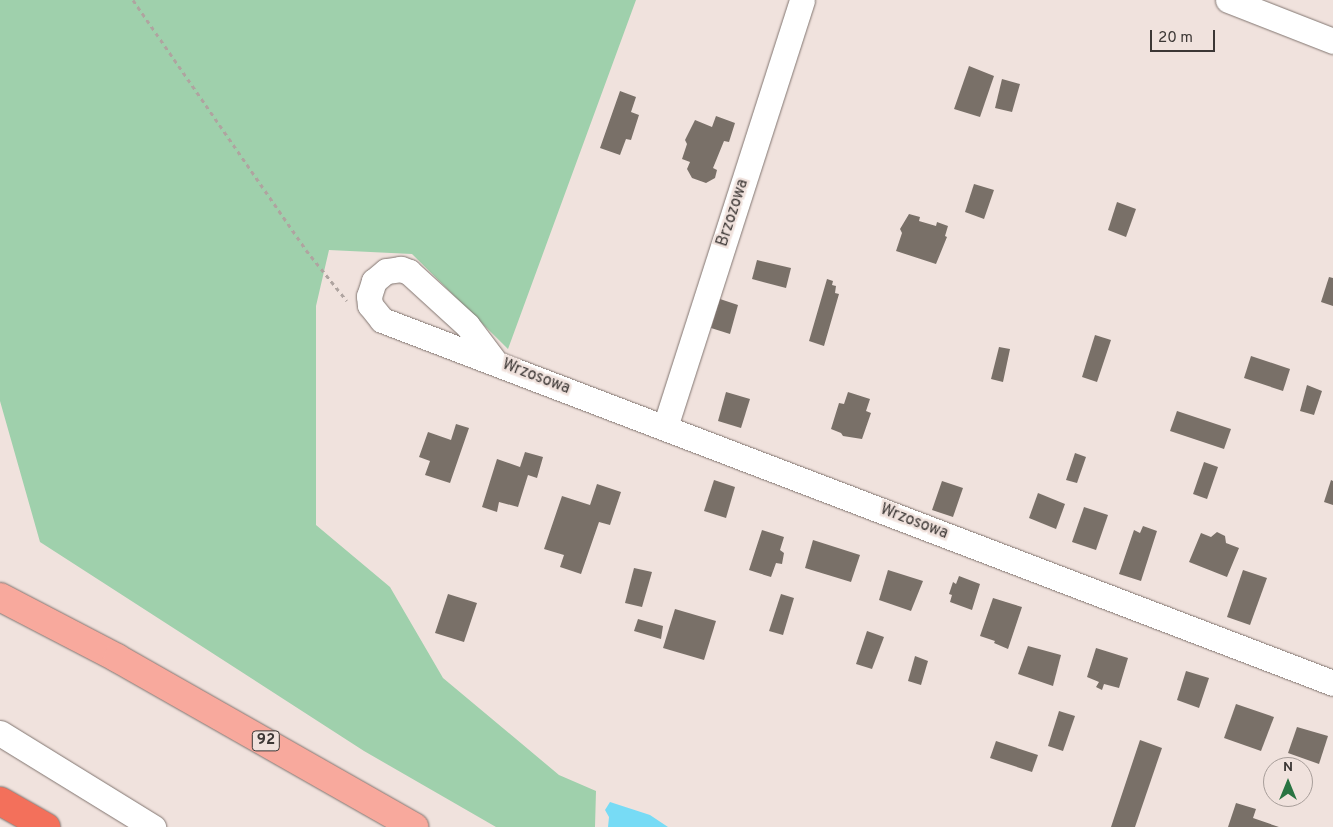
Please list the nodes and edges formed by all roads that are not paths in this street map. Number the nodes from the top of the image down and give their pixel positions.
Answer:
1 (802, 0) edge
2 (1228, 0) edge
3 (1333, 41) edge
4 (494, 362) junction
5 (665, 427) junction
6 (0, 597) edge
7 (1333, 683) edge
8 (0, 733) edge
9 (0, 801) edge
10 (46, 827) edge
11 (154, 827) edge
12 (414, 827) edge

1 - 5 street, Brzozowa
2 - 3 street
4 - 4 street, Wrzosowa
4 - 5 street, Wrzosowa
5 - 7 street, Wrzosowa
6 - 12 main road, 92
8 - 11 street
9 - 10 highway

